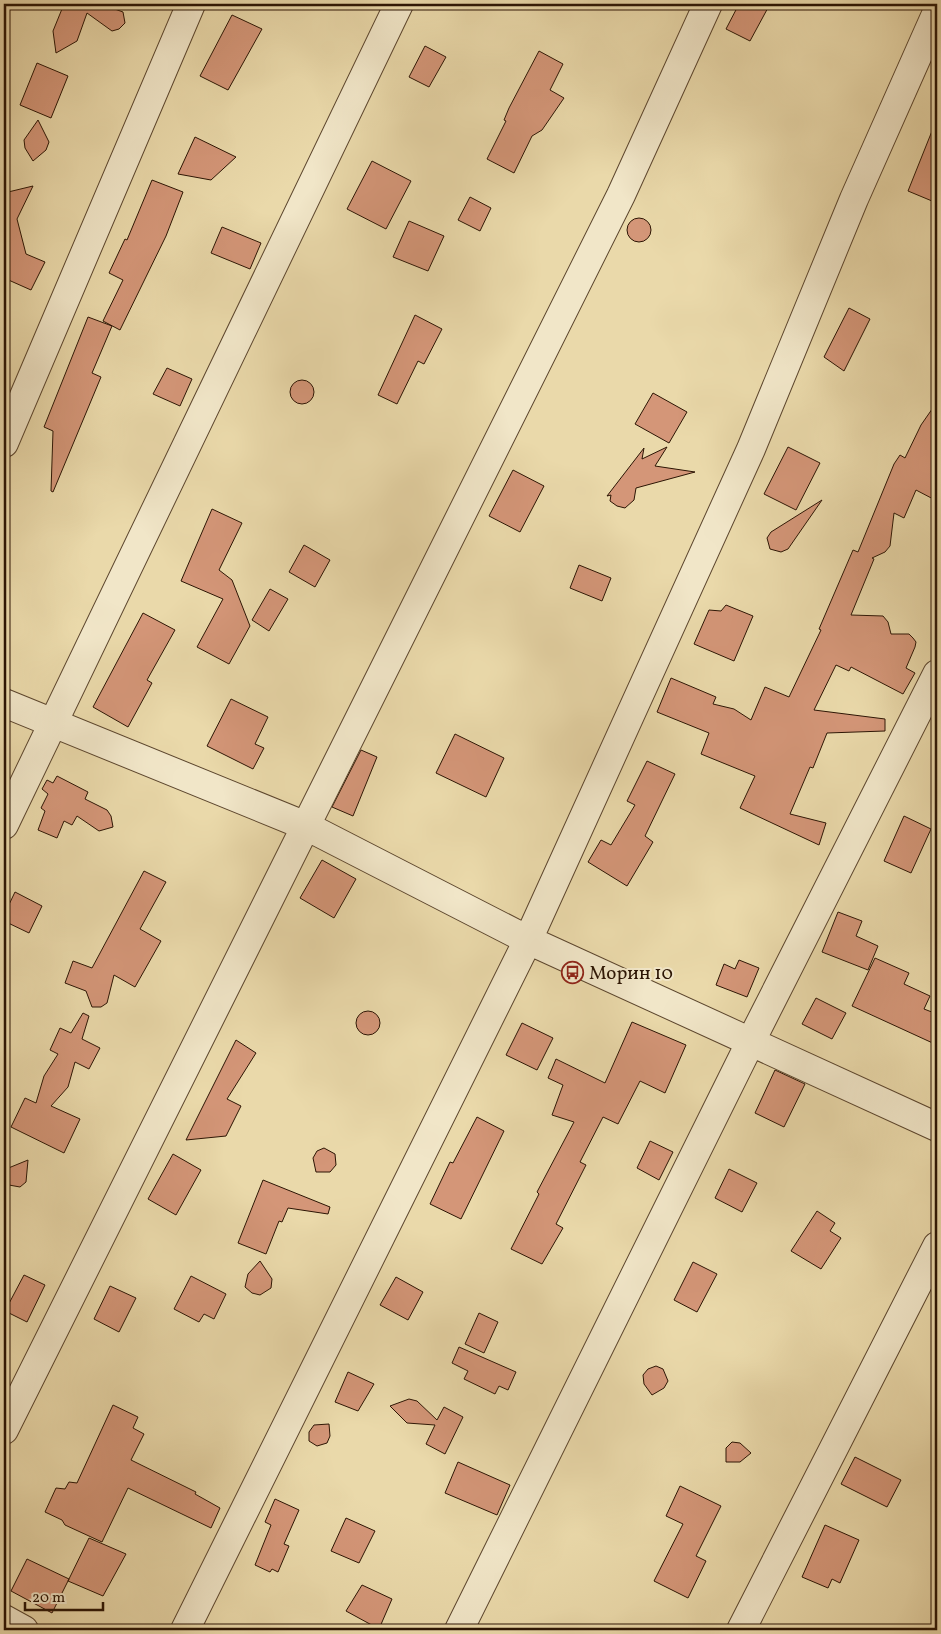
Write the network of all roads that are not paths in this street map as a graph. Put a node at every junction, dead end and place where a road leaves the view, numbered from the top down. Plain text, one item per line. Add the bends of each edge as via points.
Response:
1 (191, 4) edge
2 (399, 4) edge
3 (708, 4) edge
4 (937, 12) edge
5 (4, 443) edge
6 (937, 674) edge
7 (4, 702) edge
8 (54, 723) junction
9 (4, 825) edge
10 (306, 826) junction
11 (528, 940) junction
12 (751, 1042) junction
13 (937, 1128) edge
14 (937, 1246) edge
15 (4, 1430) edge
16 (4, 1619) edge
17 (24, 1630) edge
18 (185, 1630) edge
19 (459, 1630) edge
20 (741, 1630) edge

1 - 5 street
2 - 8 street
3 - 10 street via 621,195
4 - 11 street via 854,199 751,450
6 - 12 street
7 - 8 street
8 - 9 street
8 - 10 street
10 - 11 street
10 - 15 street
11 - 12 street
11 - 18 street
12 - 13 street
12 - 19 street
14 - 20 street
16 - 17 street

